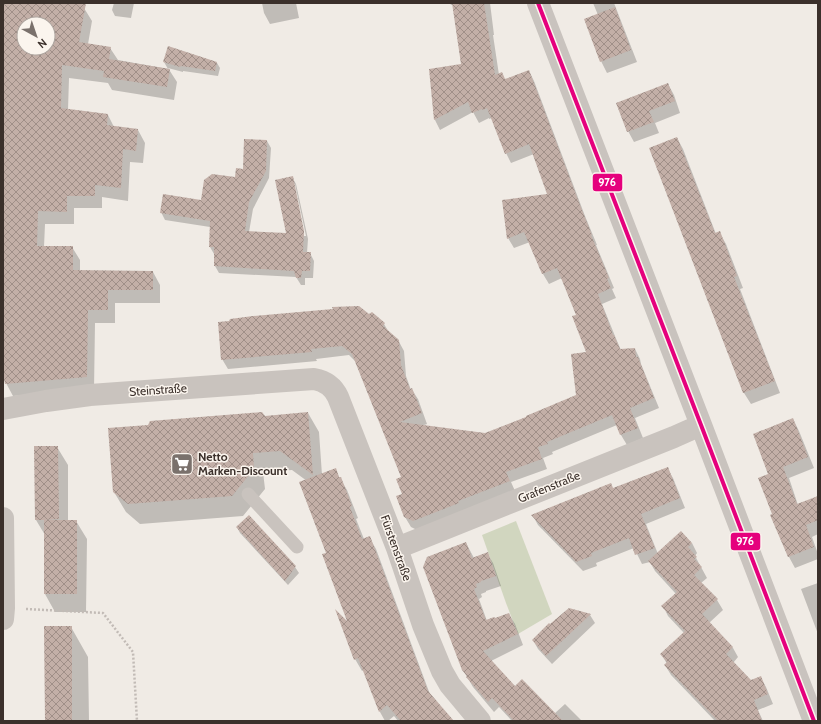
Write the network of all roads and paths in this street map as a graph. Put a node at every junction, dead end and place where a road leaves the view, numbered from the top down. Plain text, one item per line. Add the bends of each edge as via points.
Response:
1 (538, 3) edge
2 (314, 379) joint
3 (3, 409) edge
4 (701, 425) junction
5 (248, 494) dead end
6 (3, 518) edge
7 (297, 547) dead end
8 (397, 548) junction
9 (4, 613) edge
10 (137, 721) edge
11 (480, 721) edge
12 (814, 721) edge

1 - 4 street
2 - 3 street, Steinstraße via 90,395
2 - 8 street, Fürstenstraße via 330,385 335,390
4 - 8 street, Grafenstraße
4 - 12 street
5 - 7 lane
6 - 9 street
8 - 11 street, Fürstenstraße via 423,625 444,675
9 - 10 path via 103,612 133,652

